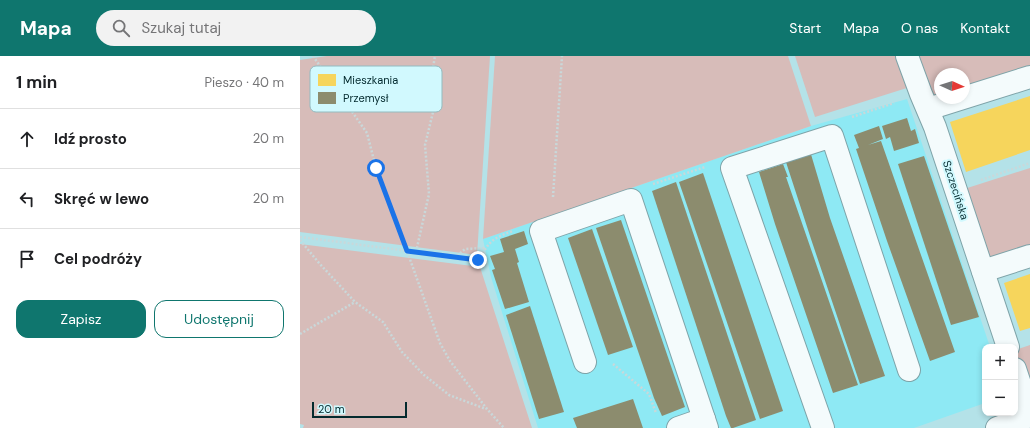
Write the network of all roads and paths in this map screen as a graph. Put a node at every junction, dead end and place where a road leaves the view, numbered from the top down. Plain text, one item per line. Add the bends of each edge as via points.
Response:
1 (313, 56) edge
2 (435, 56) edge
3 (562, 56) edge
4 (907, 56) edge
5 (320, 66) edge
6 (433, 66) edge
7 (1030, 77) edge
8 (924, 102) junction
9 (352, 112) edge
10 (433, 112) edge
11 (847, 119) dead end
12 (1030, 163) edge
13 (711, 165) dead end
14 (650, 185) dead end
15 (956, 188) junction
16 (552, 199) dead end
17 (517, 230) dead end
18 (300, 238) edge
19 (486, 248) junction
20 (407, 251) junction
21 (416, 252) junction
22 (1030, 256) edge
23 (456, 257) junction
24 (983, 271) junction
25 (355, 302) junction
26 (300, 334) edge
27 (1007, 344) edge
28 (585, 362) joint
29 (909, 370) dead end
30 (1018, 378) edge
31 (487, 409) junction
32 (656, 415) dead end
33 (1030, 415) edge
34 (705, 424) edge
35 (504, 428) edge
36 (678, 428) edge
37 (823, 428) edge
38 (997, 428) edge

1 - 5 path
2 - 6 path
3 - 16 path
4 - 8 lane, Szczecińska
7 - 8 lane
8 - 11 path
8 - 15 lane, Szczecińska
9 - 20 path via 367,133 376,168
10 - 21 path via 424,145 429,194
12 - 15 path
13 - 14 path
15 - 24 lane, Szczecińska
17 - 19 path via 496,237
18 - 20 path
18 - 25 path
19 - 23 path via 465,249
19 - 23 path via 478,260
20 - 21 path
20 - 31 path via 440,344
21 - 23 path
22 - 24 lane
24 - 27 lane, Szczecińska
25 - 26 path
25 - 31 path via 383,322 402,352 424,375 449,395
28 - 32 path via 611,363 649,394
28 - 34 lane via 541,231 631,200
29 - 37 lane via 832,136 732,168
30 - 33 lane
31 - 35 path
33 - 38 lane
34 - 36 lane

